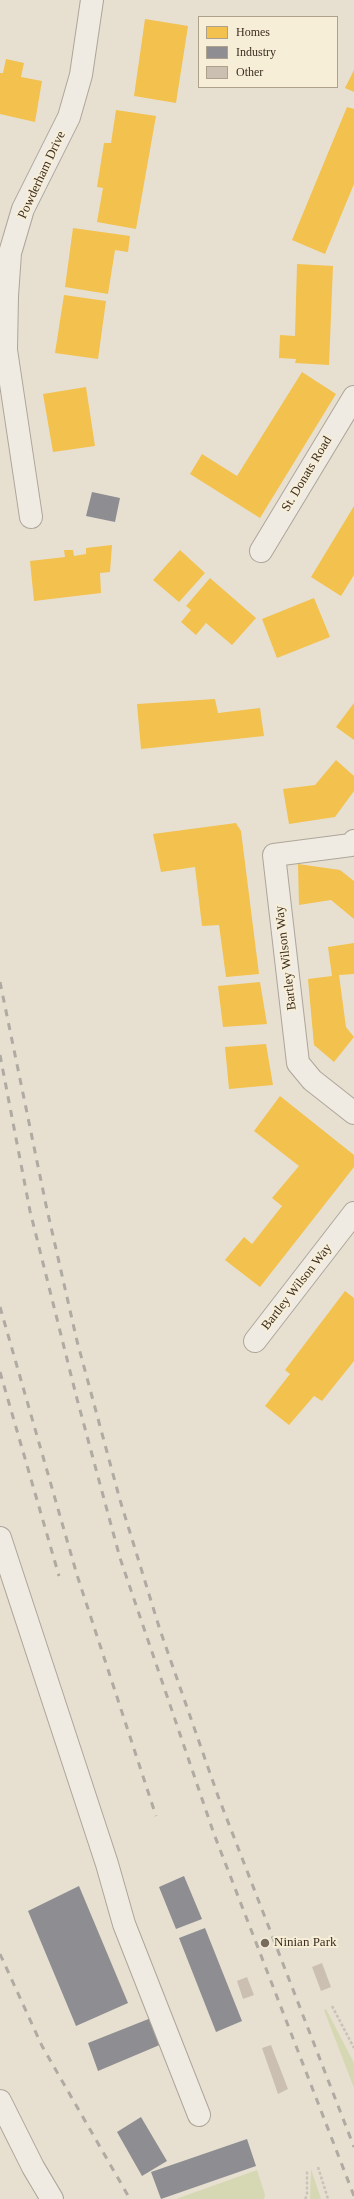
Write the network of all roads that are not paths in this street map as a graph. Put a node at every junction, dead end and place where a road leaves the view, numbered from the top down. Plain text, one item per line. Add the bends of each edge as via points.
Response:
1 (92, 0) edge
2 (354, 397) edge
3 (31, 517) dead end
4 (261, 551) dead end
5 (353, 844) edge
6 (354, 1113) edge
7 (354, 1213) edge
8 (255, 1341) dead end
9 (0, 1538) edge
10 (0, 2101) edge
11 (199, 2115) dead end
12 (52, 2199) edge

1 - 3 street, Powderham Drive via 81,74 70,116 23,209 10,253 6,350
2 - 4 street, St. Donats Road
5 - 6 street, Bartley Wilson Way via 274,855 298,1063 312,1080
7 - 8 street, Bartley Wilson Way
9 - 11 street via 107,1864 124,1924
10 - 12 street

